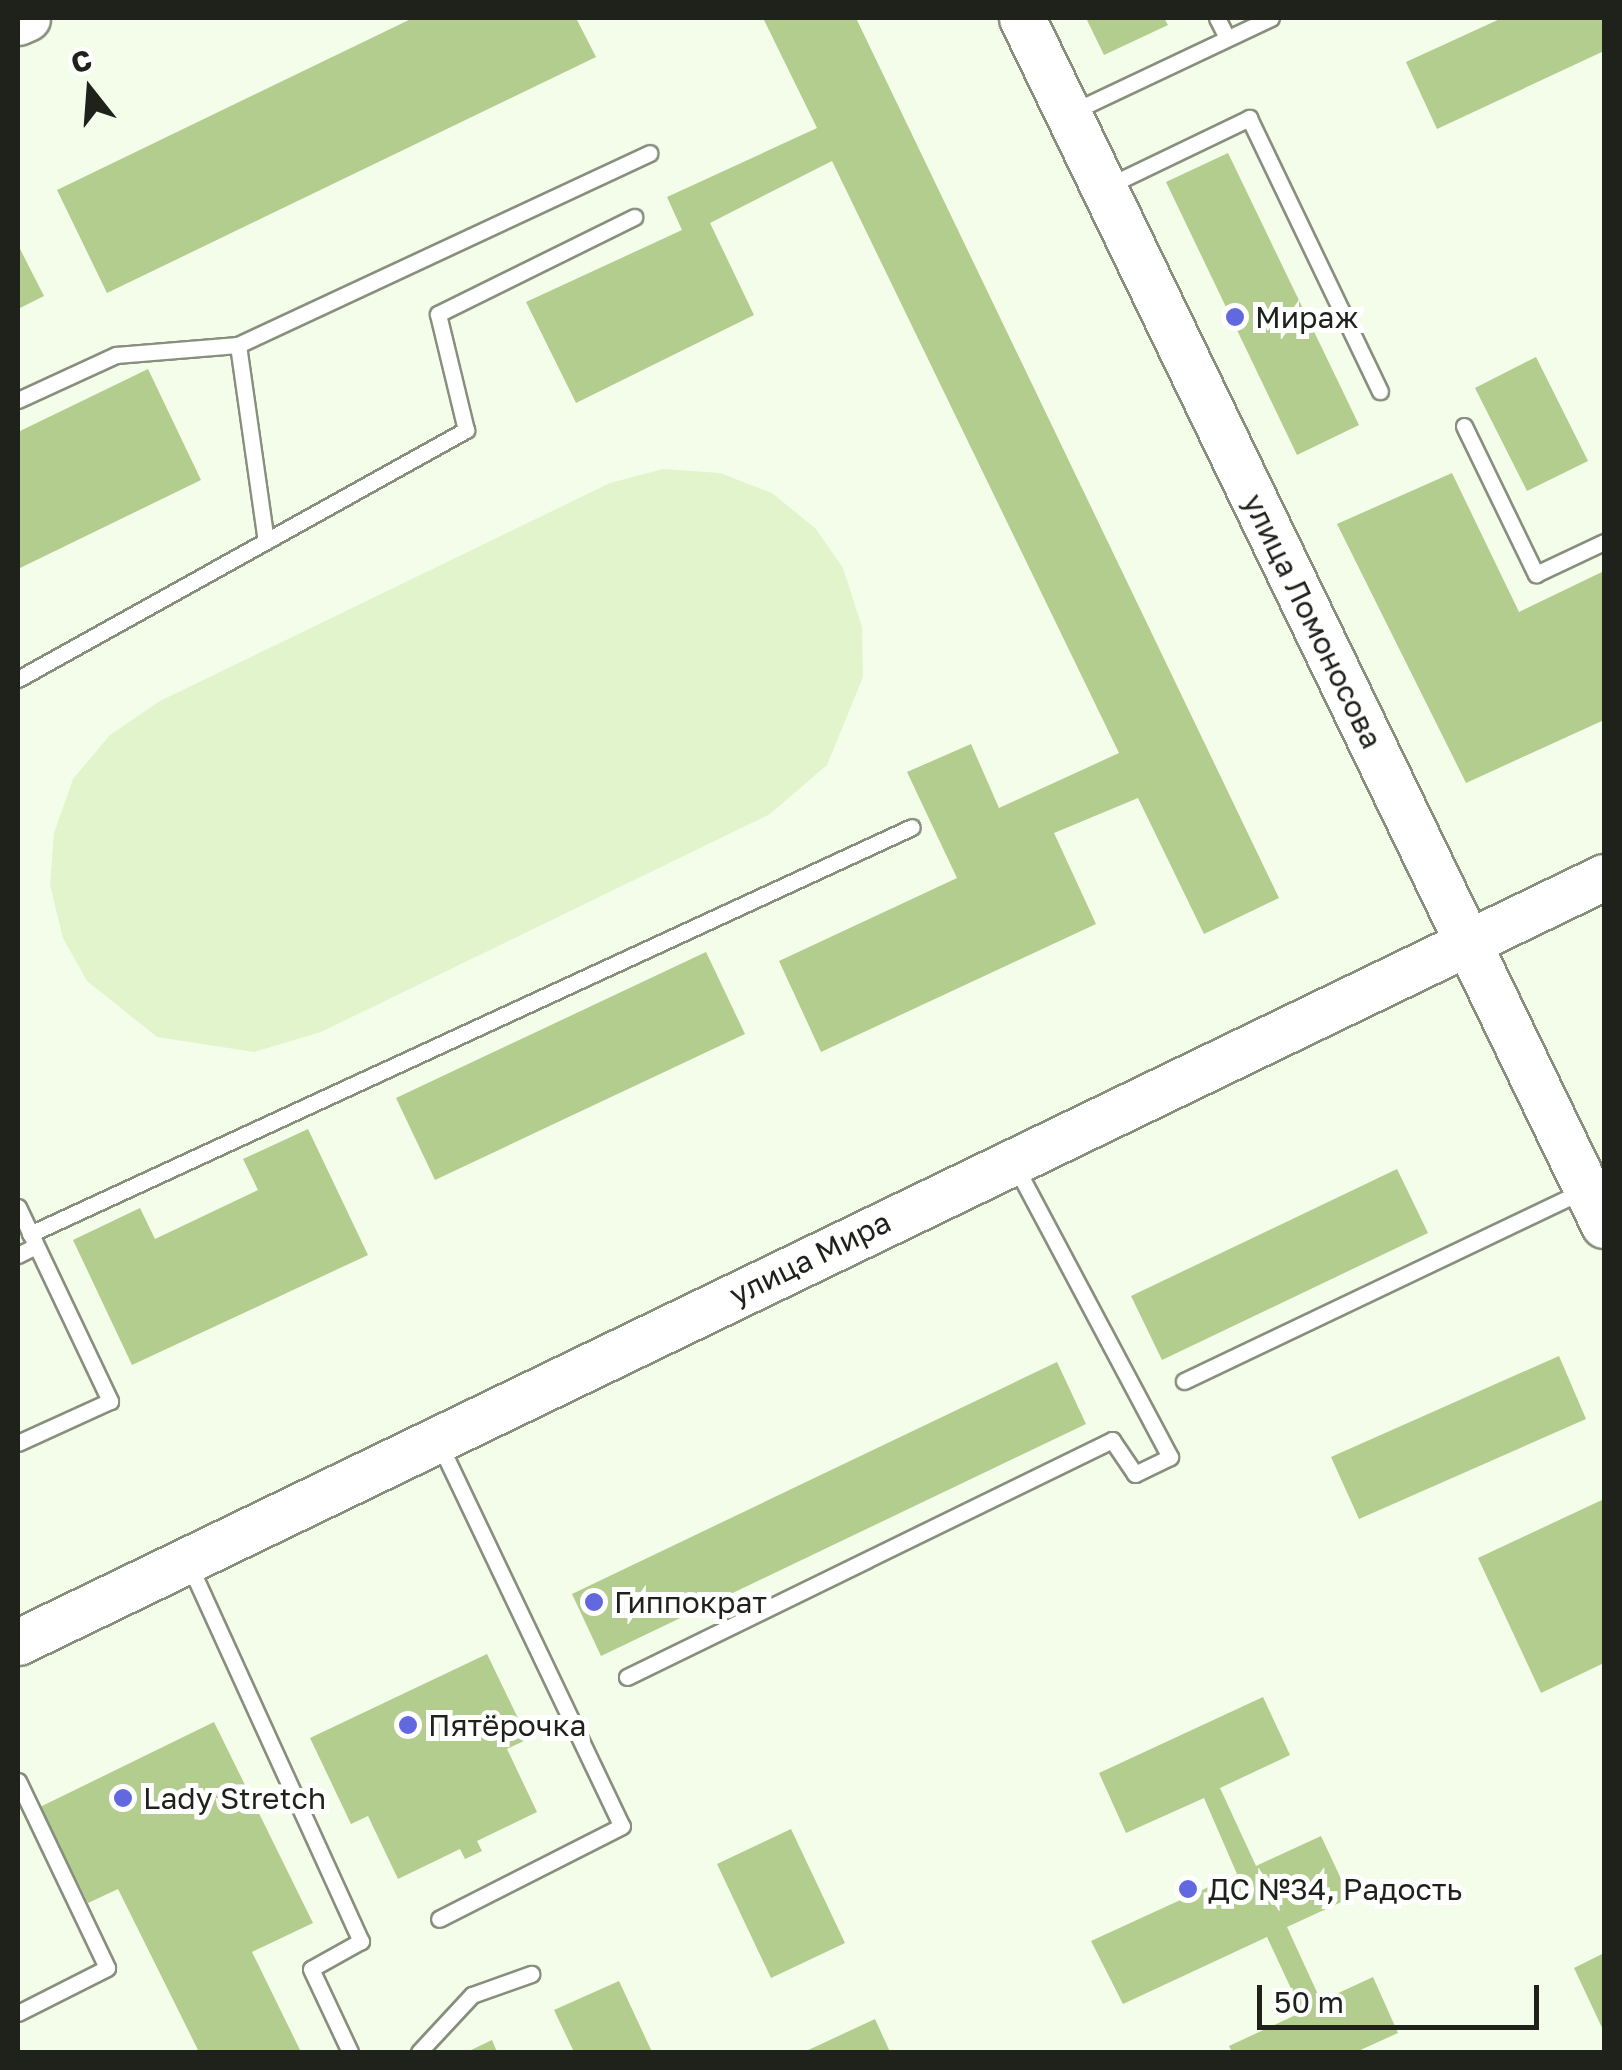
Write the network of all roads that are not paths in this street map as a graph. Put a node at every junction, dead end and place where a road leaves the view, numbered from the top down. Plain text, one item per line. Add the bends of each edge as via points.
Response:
1 (27, 18) edge
2 (1022, 18) edge
3 (1218, 18) edge
4 (1271, 18) edge
5 (18, 22) edge
6 (1227, 38) junction
7 (1068, 113) junction
8 (649, 153) dead end
9 (1104, 188) junction
10 (634, 217) dead end
11 (238, 345) junction
12 (1380, 390) dead end
13 (18, 400) edge
14 (1464, 426) dead end
15 (266, 542) junction
16 (1604, 542) edge
17 (18, 679) edge
18 (912, 827) dead end
19 (1604, 877) edge
20 (1467, 943) junction
21 (1012, 1160) junction
22 (18, 1207) edge
23 (1596, 1207) edge
24 (33, 1240) junction
25 (18, 1255) edge
26 (1184, 1381) dead end
27 (437, 1440) junction
28 (18, 1443) edge
29 (187, 1560) junction
30 (18, 1642) edge
31 (627, 1678) dead end
32 (18, 1782) edge
33 (439, 1919) dead end
34 (532, 1974) dead end
35 (18, 2013) edge
36 (350, 2052) edge
37 (420, 2052) edge

1 - 5 main road
2 - 7 main road, улица Ломоносова
3 - 6 lane
4 - 6 lane
6 - 7 lane
7 - 9 main road, улица Ломоносова
8 - 11 lane
9 - 12 lane via 1249,118
9 - 20 main road, улица Ломоносова
10 - 15 lane via 438,314 466,430
11 - 13 lane via 116,356
11 - 15 lane
14 - 16 lane via 1536,574
15 - 17 lane
18 - 24 lane
19 - 20 main road, улица Мира
20 - 21 main road, улица Мира
20 - 23 main road, улица Ломоносова
21 - 27 main road, улица Мира
21 - 31 lane via 1170,1457 1135,1474 1112,1440
22 - 24 lane
23 - 26 lane
24 - 25 lane
24 - 28 lane via 110,1401
27 - 29 main road, улица Мира
27 - 33 lane via 622,1826
29 - 30 main road, улица Мира
29 - 36 lane via 361,1940 310,1969
32 - 35 lane via 107,1968
34 - 37 lane via 472,1995

